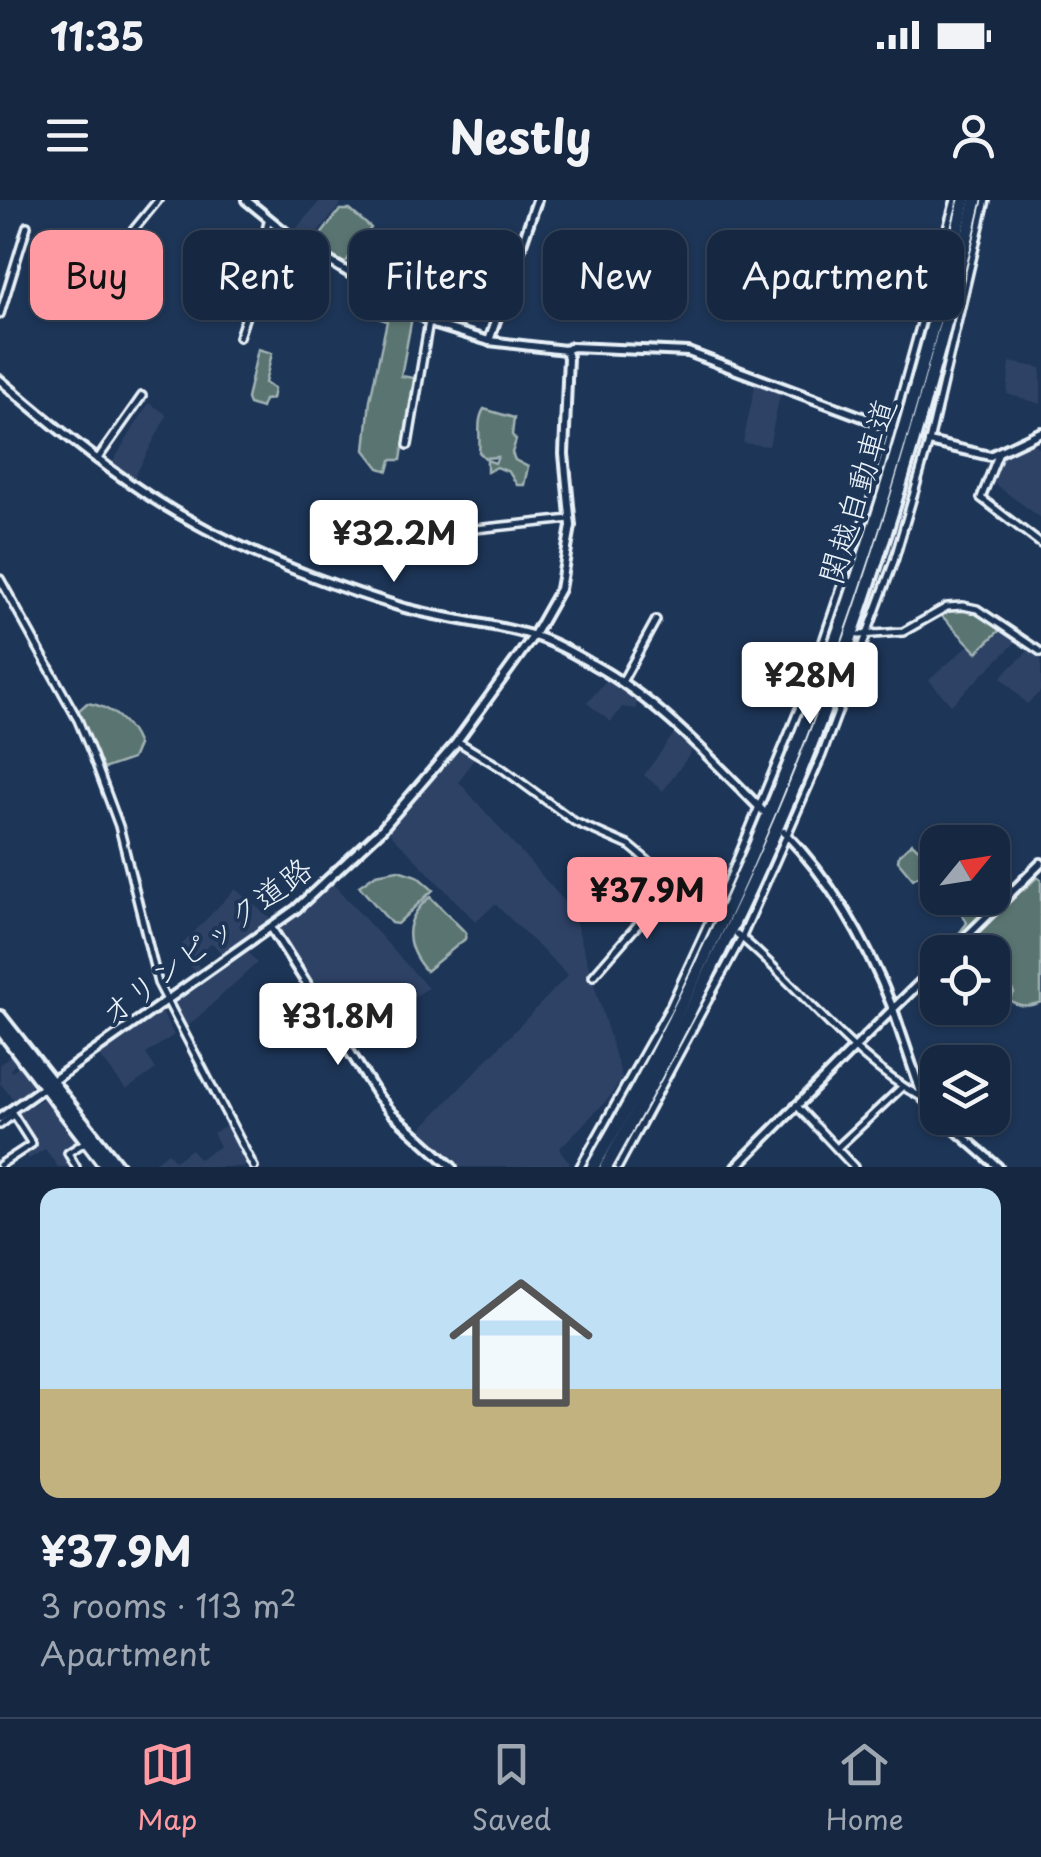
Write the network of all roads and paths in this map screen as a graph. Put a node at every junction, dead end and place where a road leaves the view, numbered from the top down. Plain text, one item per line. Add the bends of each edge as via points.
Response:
1 (158, 200) edge
2 (246, 200) edge
3 (537, 200) edge
4 (954, 200) edge
5 (965, 200) edge
6 (976, 200) edge
7 (986, 200) edge
8 (268, 222) junction
9 (26, 226) dead end
10 (134, 230) edge
11 (5, 280) edge
12 (0, 314) edge
13 (429, 321) junction
14 (239, 338) dead end
15 (489, 341) junction
16 (565, 350) junction
17 (0, 380) edge
18 (142, 396) dead end
19 (895, 429) junction
20 (1041, 432) edge
21 (1032, 437) junction
22 (926, 440) junction
23 (408, 444) dead end
24 (1041, 445) edge
25 (998, 454) junction
26 (97, 460) junction
27 (570, 519) junction
28 (438, 524) dead end
29 (1041, 544) edge
30 (0, 579) edge
31 (656, 620) dead end
32 (534, 635) junction
33 (863, 636) junction
34 (1041, 652) edge
35 (622, 682) junction
36 (456, 741) junction
37 (761, 809) junction
38 (786, 834) junction
39 (1041, 863) edge
40 (674, 884) junction
41 (714, 916) junction
42 (272, 928) junction
43 (967, 935) edge
44 (739, 936) junction
45 (594, 976) dead end
46 (920, 983) edge
47 (168, 1001) junction
48 (893, 1009) junction
49 (0, 1017) edge
50 (0, 1028) edge
51 (856, 1047) junction
52 (49, 1084) junction
53 (902, 1087) junction
54 (920, 1089) edge
55 (920, 1096) edge
56 (796, 1105) junction
57 (12, 1113) junction
58 (0, 1122) edge
59 (962, 1135) edge
60 (87, 1141) junction
61 (837, 1148) junction
62 (0, 1165) edge
63 (76, 1167) edge
64 (107, 1167) edge
65 (118, 1167) edge
66 (254, 1167) edge
67 (452, 1167) edge
68 (580, 1167) edge
69 (592, 1167) edge
70 (606, 1167) edge
71 (618, 1167) edge
72 (736, 1167) edge
73 (854, 1167) edge
74 (998, 1167) edge

1 - 10 street
2 - 8 street
3 - 15 street
4 - 19 street
5 - 69 highway, 関越自動車道 via 894,471 813,707 712,942
6 - 70 highway, 関越自動車道 via 901,486 824,712 722,947
7 - 22 street
8 - 13 street
8 - 14 street
9 - 11 street
11 - 12 street
13 - 15 street
13 - 23 street
15 - 16 street
16 - 19 street via 688,352
16 - 27 street, オリンピック道路
17 - 26 street
18 - 26 street
19 - 37 street via 828,637
20 - 21 street
21 - 24 street
21 - 25 street
22 - 25 street
22 - 33 street via 894,561
25 - 29 street via 982,498
26 - 32 street via 182,514 320,580 416,611
27 - 28 street via 476,529
27 - 32 street, オリンピック道路 via 560,589
30 - 47 street via 93,756
31 - 35 street
32 - 35 street
32 - 36 street, オリンピック道路
33 - 34 street via 903,632 947,607 962,606
33 - 38 street
35 - 37 street
36 - 40 street via 574,822 630,846
36 - 42 street, オリンピック道路 via 382,830
37 - 41 street
38 - 44 street
38 - 48 street via 860,936
39 - 43 street
40 - 41 street
40 - 45 street
41 - 68 street
42 - 47 street, オリンピック道路
42 - 67 street via 378,1096
44 - 51 street
44 - 71 street
46 - 48 street
47 - 52 street, オリンピック道路
47 - 66 street
48 - 51 street
48 - 54 street
49 - 52 highway
50 - 52 highway
51 - 53 street
51 - 56 street
52 - 57 street, オリンピック道路
52 - 60 highway
52 - 65 highway
53 - 55 street
53 - 61 street
56 - 61 street
56 - 72 street
57 - 58 street, オリンピック道路
57 - 62 street via 32,1144
59 - 74 street
60 - 63 street via 68,1154
60 - 64 highway
61 - 73 street

